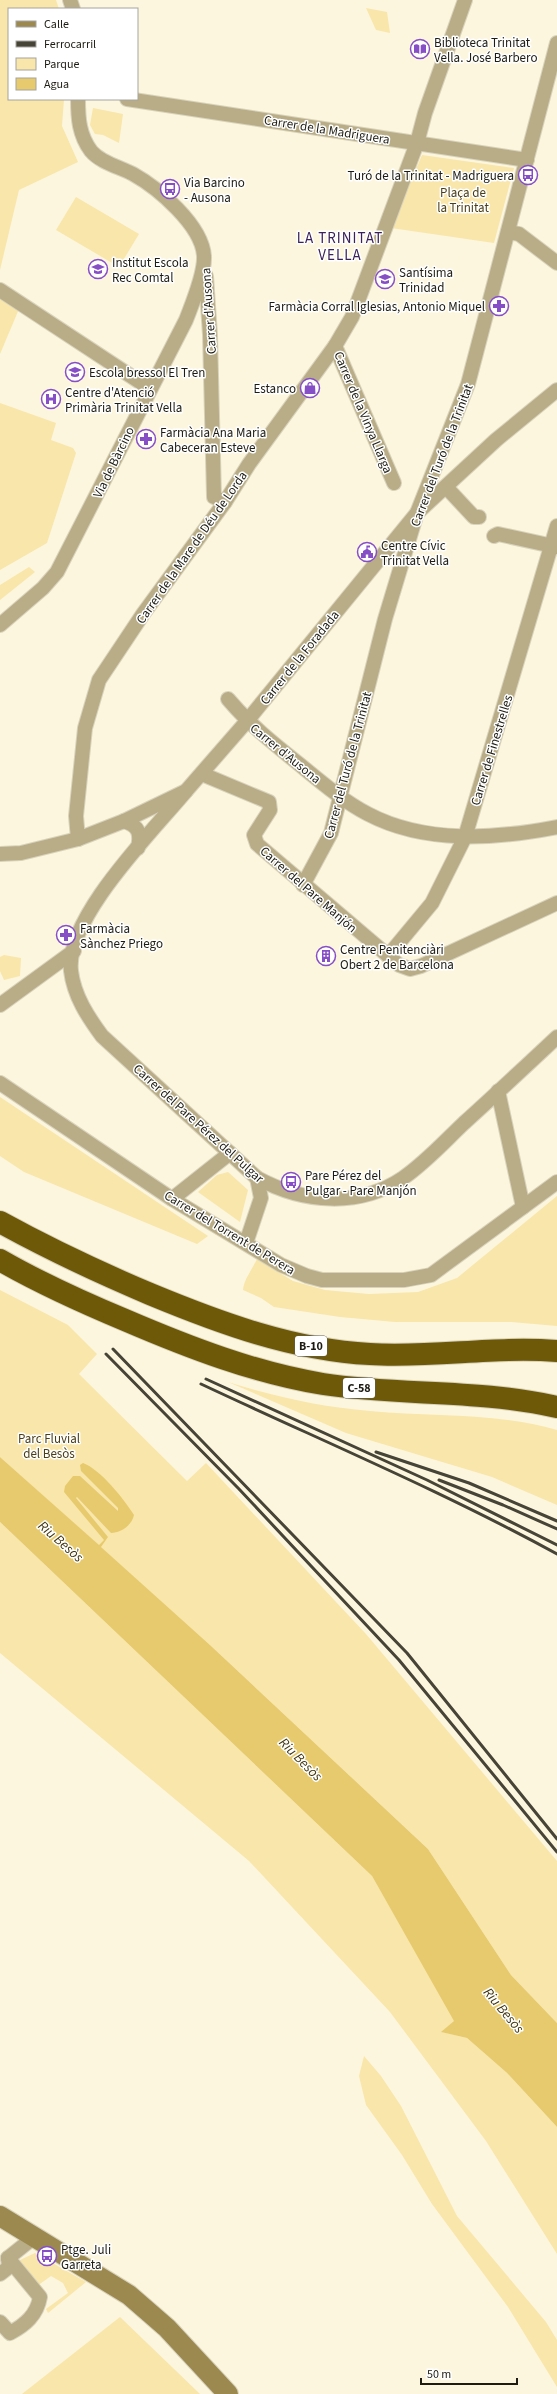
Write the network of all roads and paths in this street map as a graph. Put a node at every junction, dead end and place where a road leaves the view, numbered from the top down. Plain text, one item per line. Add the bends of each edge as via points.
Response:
1 (465, 0) edge
2 (557, 43) edge
3 (78, 100) edge
4 (134, 100) edge
5 (417, 143) junction
6 (527, 160) junction
7 (508, 232) junction
8 (204, 256) junction
9 (557, 263) edge
10 (0, 290) edge
11 (335, 346) junction
12 (149, 388) junction
13 (557, 390) edge
14 (393, 483) dead end
15 (446, 487) junction
16 (225, 502) junction
17 (417, 513) junction
18 (476, 518) dead end
19 (557, 526) edge
20 (496, 535) dead end
21 (554, 547) edge
22 (0, 625) edge
23 (228, 699) dead end
24 (247, 721) junction
25 (202, 774) junction
26 (186, 791) junction
27 (340, 798) junction
28 (124, 821) junction
29 (557, 827) edge
30 (465, 837) junction
31 (78, 839) junction
32 (138, 848) junction
33 (0, 854) edge
34 (303, 885) junction
35 (557, 903) edge
36 (74, 951) junction
37 (394, 961) junction
38 (0, 1005) edge
39 (557, 1037) edge
40 (0, 1083) edge
41 (498, 1091) junction
42 (230, 1153) junction
43 (257, 1178) junction
44 (557, 1182) edge
45 (172, 1199) junction
46 (523, 1207) junction
47 (3, 1222) edge
48 (246, 1243) junction
49 (0, 1260) edge
50 (557, 1351) edge
51 (557, 1407) edge
52 (0, 2216) edge
53 (33, 2238) junction
54 (8, 2258) junction
55 (0, 2274) edge
56 (0, 2322) edge
57 (228, 2394) edge

1 - 5 street, Carrer de la Mare de Déu de Lorda
2 - 6 street, Carrer del Turó de la Trinitat
3 - 8 street, Via de Bàrcino via 78,124 91,151 99,159 153,185 178,209 195,231
4 - 5 street, Carrer de la Madriguera
5 - 6 street, Carrer de la Madriguera
5 - 11 street, Carrer de la Mare de Déu de Lorda via 352,317
6 - 7 street, Carrer del Turó de la Trinitat
7 - 9 street via 519,234
7 - 17 street, Carrer del Turó de la Trinitat via 468,384
8 - 12 street, Via de Bàrcino via 198,290 186,320
8 - 16 street, Carrer d'Ausona via 210,335 214,497
10 - 12 street
11 - 14 street, Carrer de la Vinya Llarga
11 - 16 street, Carrer de la Mare de Déu de Lorda via 249,464
12 - 22 street, Via de Bàrcino via 57,572 44,588
13 - 15 street, Carrer de la Foradada via 496,440
15 - 17 street, Carrer de la Foradada
15 - 18 street
16 - 31 street, Carrer de la Mare de Déu de Lorda via 142,614 99,680 85,728 76,816
17 - 24 street, Carrer de la Foradada
17 - 27 street, Carrer del Turó de la Trinitat via 385,619
19 - 21 street, Carrer de Finestrelles
20 - 21 street
21 - 30 street, Carrer de Finestrelles
23 - 24 street, Carrer d'Ausona
24 - 25 street, Carrer de la Foradada
24 - 27 street, Carrer d'Ausona
25 - 26 street, Carrer de la Foradada
25 - 34 street, Carrer del Pare Manjón via 270,802 270,810 256,831 254,839 256,844
26 - 28 street, Carrer de la Foradada
26 - 32 street, Carrer del Pare Pérez del Pulgar
27 - 30 street, Carrer d'Ausona via 395,826
27 - 34 street, Carrer del Turó de la Trinitat via 330,837
28 - 31 street, Carrer de la Foradada
28 - 32 street via 134,824 140,832
29 - 30 street, Carrer d'Ausona
30 - 37 street, Carrer de Finestrelles via 432,903
31 - 33 street, Carrer de la Foradada via 21,853
32 - 36 street, Carrer del Pare Pérez del Pulgar via 97,897 84,920
34 - 37 street, Carrer del Pare Manjón
35 - 37 street via 421,966 410,969
36 - 38 street
36 - 42 street, Carrer del Pare Pérez del Pulgar via 71,970 76,988 86,1014 102,1036
39 - 41 street, Carrer del Pare Pérez del Pulgar
40 - 45 street, Carrer del Torrent de Perera
41 - 43 street, Carrer del Pare Pérez del Pulgar via 418,1167 389,1187 370,1194 337,1199 306,1197 272,1186
41 - 46 street
42 - 43 street, Carrer del Pare Pérez del Pulgar
42 - 45 street
43 - 48 street via 261,1198
44 - 46 street, Carrer del Torrent de Perera
45 - 48 street, Carrer del Torrent de Perera
46 - 48 street, Carrer del Torrent de Perera via 443,1269 419,1279 322,1280 295,1272
47 - 50 highway, B-10 via 80,1264 194,1313 255,1333 320,1348 395,1355
49 - 51 highway, C-58 via 55,1289 144,1328 205,1352 276,1374 347,1387 486,1395
52 - 53 street
53 - 54 street
53 - 57 street via 129,2295 166,2328
54 - 55 street via 9,2267
54 - 56 street via 40,2297 39,2306 26,2324 10,2333

